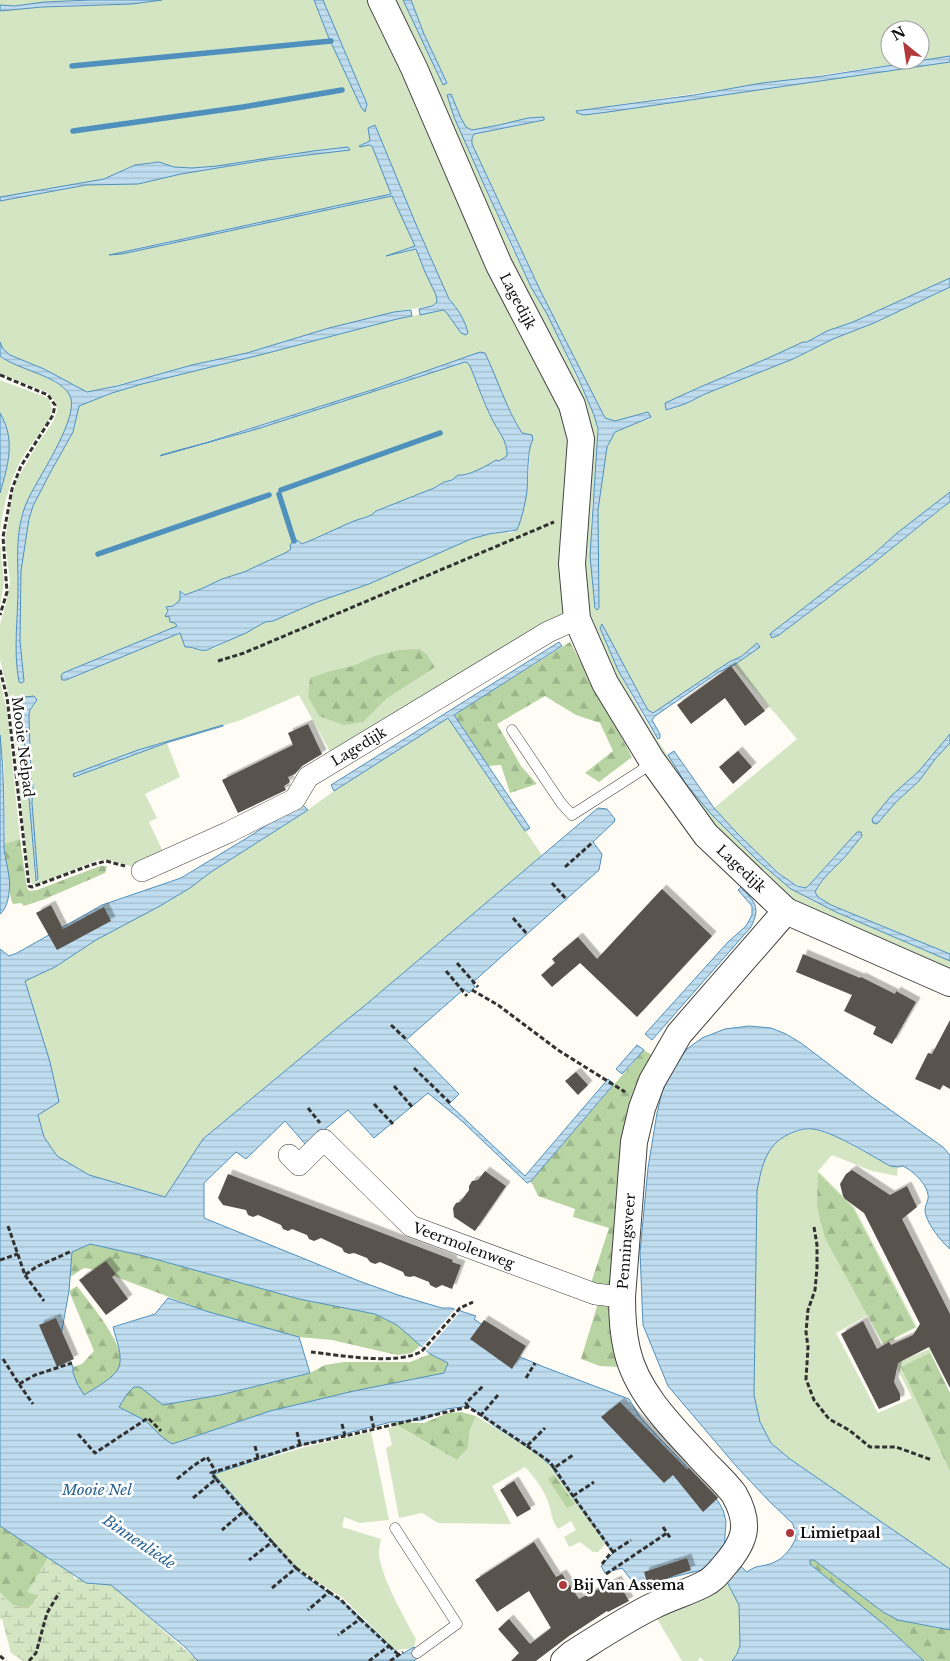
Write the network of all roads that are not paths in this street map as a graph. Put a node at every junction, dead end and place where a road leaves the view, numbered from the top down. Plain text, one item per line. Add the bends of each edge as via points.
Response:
1 (381, 0) edge
2 (577, 619) junction
3 (512, 730) dead end
4 (651, 759) junction
5 (142, 872) road end
6 (786, 911) junction
7 (950, 983) edge
8 (288, 1155) dead end
9 (622, 1297) junction
10 (394, 1528) dead end
11 (417, 1653) dead end
12 (564, 1661) edge

1 - 2 street, Lagedijk via 499,265 572,405 581,438 572,564
2 - 4 street, Lagedijk via 604,683
2 - 5 street, Lagedijk via 548,632 308,777 295,799
3 - 4 lane via 572,815 642,770
4 - 6 street, Lagedijk via 706,835
6 - 7 street
6 - 9 street, Penningsveer via 679,1034 652,1081 634,1142
8 - 9 street, Veermolenweg via 298,1165 324,1140 411,1226 595,1294
9 - 12 street, Penningsveer via 627,1351 634,1372 665,1418 728,1486 739,1502 744,1531 733,1556 714,1578 655,1605
10 - 11 lane via 457,1624

